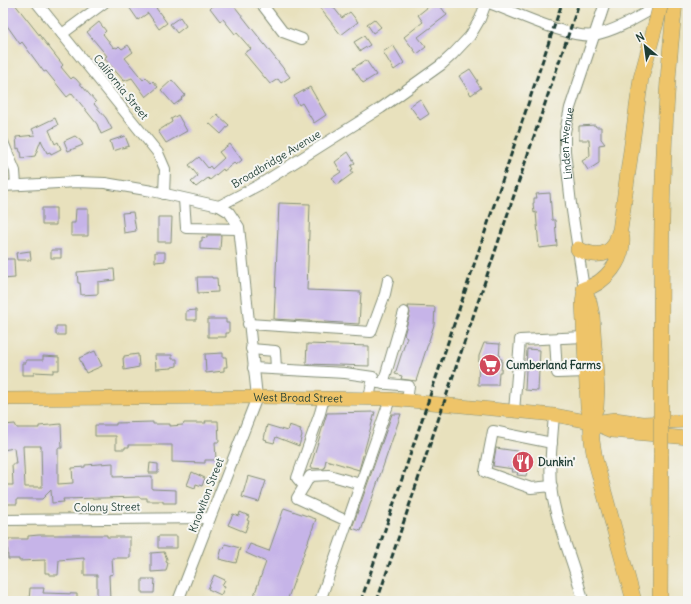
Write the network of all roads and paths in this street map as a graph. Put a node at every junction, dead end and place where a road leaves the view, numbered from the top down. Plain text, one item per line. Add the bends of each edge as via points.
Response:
1 (37, 3) edge
2 (104, 3) edge
3 (261, 3) edge
4 (486, 3) edge
5 (489, 3) edge
6 (605, 3) edge
7 (662, 3) edge
8 (674, 9) edge
9 (62, 34) junction
10 (594, 35) junction
11 (302, 39) dead end
12 (3, 142) edge
13 (16, 185) junction
14 (3, 186) edge
15 (164, 194) junction
16 (184, 199) junction
17 (219, 206) junction
18 (239, 229) junction
19 (620, 230) junction
20 (578, 249) junction
21 (388, 280) dead end
22 (584, 289) junction
23 (404, 312) dead end
24 (248, 324) junction
25 (584, 337) junction
26 (555, 339) junction
27 (251, 349) junction
28 (253, 368) junction
29 (276, 369) junction
30 (586, 372) junction
31 (372, 383) junction
32 (383, 384) junction
33 (257, 397) junction
34 (324, 398) junction
35 (3, 399) edge
36 (370, 399) junction
37 (390, 399) junction
38 (407, 401) junction
39 (514, 411) junction
40 (554, 415) junction
41 (688, 420) edge
42 (591, 422) junction
43 (688, 438) edge
44 (552, 442) junction
45 (360, 484) junction
46 (304, 486) junction
47 (552, 486) junction
48 (210, 518) junction
49 (3, 520) edge
50 (347, 521) junction
51 (178, 601) edge
52 (320, 601) edge
53 (583, 601) edge
54 (634, 601) edge
55 (660, 601) edge

1 - 9 street, California Street
2 - 9 street
3 - 11 street via 283,32
4 - 17 street, Broadbridge Avenue via 470,36 441,65 382,108 259,185
5 - 10 street via 539,23 577,34
6 - 10 street, Linden Avenue
7 - 10 street via 620,27
7 - 19 highway, bridge via 641,78
8 - 55 highway, bridge via 663,192
9 - 15 street, California Street via 158,153 165,169
10 - 20 street, Linden Avenue via 570,108 565,132 565,151
12 - 13 street via 14,171
13 - 14 street
13 - 15 street via 93,183
15 - 16 street
16 - 17 street
16 - 18 street via 186,228
17 - 18 street via 232,216
18 - 24 street
19 - 20 highway via 614,246 606,252 593,255
19 - 22 highway via 622,248 618,260 598,284
20 - 22 street, Linden Avenue
21 - 24 street via 371,332
22 - 25 main road, Linden Avenue
22 - 42 main road, Linden Avenue via 593,315 598,390 597,408
23 - 32 street
24 - 27 street
25 - 26 street
25 - 30 main road, Linden Avenue
26 - 30 street via 557,373
26 - 39 street via 520,340
27 - 28 street
27 - 29 street via 275,351
28 - 29 street
28 - 33 street
29 - 31 street via 373,377
30 - 42 main road, Linden Avenue via 587,407
31 - 32 street
31 - 36 street
32 - 38 street via 409,386
33 - 34 main road, West Broad Street
33 - 35 main road, West Broad Street
33 - 48 street, Knowlton Street
34 - 36 main road, West Broad Street
34 - 46 street via 297,478
36 - 37 main road, West Broad Street
37 - 38 main road, West Broad Street
37 - 45 street
38 - 39 main road, West Broad Street
39 - 40 main road, West Broad Street
40 - 42 main road, West Broad Street
40 - 44 street
41 - 42 main road, West Broad Street via 643,423 615,419
42 - 43 main road, West Broad Street via 612,431
42 - 54 highway via 595,459
44 - 47 street
44 - 47 street via 493,431 485,472 531,488
45 - 46 street via 329,475 310,476
45 - 50 street
46 - 50 street via 297,498
47 - 53 street via 553,503 580,584
48 - 49 street, Colony Street
48 - 51 street, Knowlton Street
50 - 52 street

